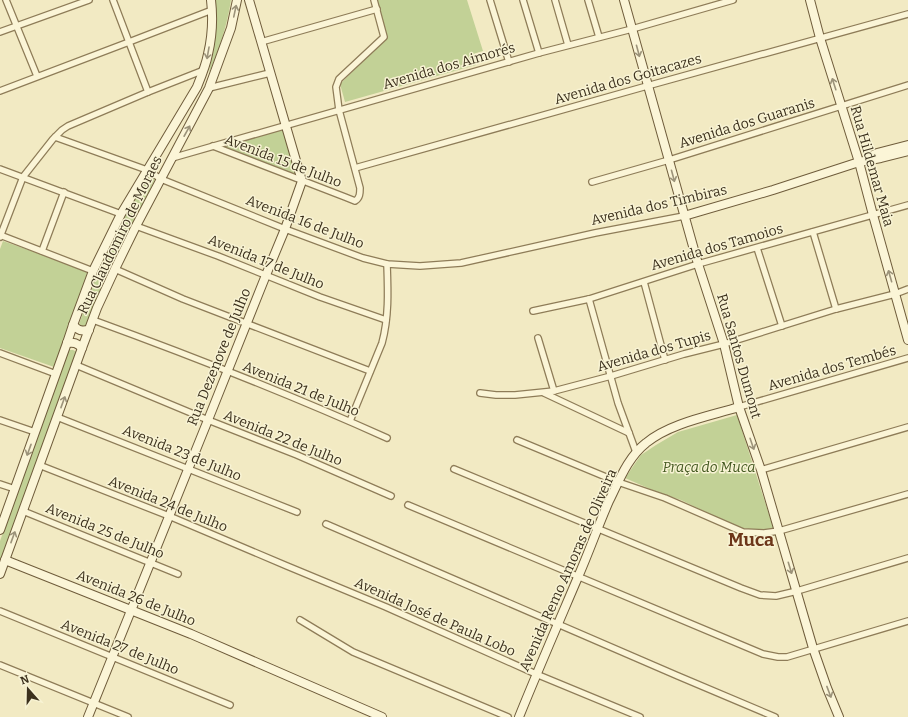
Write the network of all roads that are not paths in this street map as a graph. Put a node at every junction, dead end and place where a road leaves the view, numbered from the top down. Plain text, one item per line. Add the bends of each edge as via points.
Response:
1 (6, 0) edge
2 (89, 0) edge
3 (113, 0) edge
4 (211, 0) edge
5 (237, 0) edge
6 (249, 0) edge
7 (374, 0) edge
8 (490, 0) edge
9 (523, 0) edge
10 (555, 0) edge
11 (588, 0) edge
12 (624, 0) edge
13 (733, 0) edge
14 (810, 0) edge
15 (377, 9) junction
16 (212, 10) junction
17 (908, 14) edge
18 (17, 26) junction
19 (632, 29) junction
20 (0, 32) edge
21 (599, 37) junction
22 (820, 38) junction
23 (129, 42) junction
24 (261, 42) junction
25 (568, 45) junction
26 (539, 53) junction
27 (509, 62) junction
28 (204, 70) junction
29 (270, 73) junction
30 (37, 76) junction
31 (908, 85) edge
32 (647, 86) junction
33 (209, 88) junction
34 (0, 90) edge
35 (148, 92) junction
36 (841, 106) junction
37 (339, 110) junction
38 (286, 126) junction
39 (55, 137) junction
40 (908, 145) edge
41 (213, 146) junction
42 (908, 151) edge
43 (172, 158) junction
44 (669, 160) junction
45 (859, 162) junction
46 (355, 168) junction
47 (0, 169) edge
48 (147, 170) junction
49 (23, 177) junction
50 (161, 178) junction
51 (302, 181) junction
52 (592, 182) dead end
53 (64, 192) junction
54 (908, 206) edge
55 (120, 214) junction
56 (873, 215) junction
57 (684, 216) junction
58 (136, 226) junction
59 (285, 229) junction
60 (814, 232) junction
61 (0, 236) edge
62 (757, 248) junction
63 (42, 251) junction
64 (461, 263) joint
65 (387, 264) junction
66 (698, 264) junction
67 (115, 269) junction
68 (93, 271) junction
69 (266, 274) junction
70 (644, 282) junction
71 (908, 289) edge
72 (895, 294) junction
73 (589, 300) junction
74 (836, 309) junction
75 (533, 311) dead end
76 (93, 320) junction
77 (386, 320) junction
78 (73, 324) junction
79 (246, 324) junction
80 (782, 326) junction
81 (89, 330) junction
82 (538, 338) dead end
83 (908, 340) edge
84 (67, 343) junction
85 (724, 344) junction
86 (82, 348) junction
87 (0, 353) edge
88 (908, 358) edge
89 (665, 360) junction
90 (76, 365) junction
91 (227, 371) junction
92 (370, 371) junction
93 (56, 374) junction
94 (611, 376) junction
95 (554, 391) junction
96 (480, 393) dead end
97 (544, 393) junction
98 (739, 407) junction
99 (57, 417) junction
100 (0, 420) edge
101 (208, 420) junction
102 (350, 421) junction
103 (908, 428) edge
104 (35, 432) junction
105 (629, 433) junction
106 (387, 438) dead end
107 (517, 440) dead end
108 (636, 452) junction
109 (39, 465) junction
110 (189, 468) junction
111 (454, 468) dead end
112 (761, 470) junction
113 (618, 482) junction
114 (0, 484) edge
115 (15, 490) junction
116 (908, 494) edge
117 (391, 496) dead end
118 (408, 505) dead end
119 (23, 511) junction
120 (297, 512) dead end
121 (169, 516) junction
122 (326, 524) dead end
123 (597, 529) junction
124 (0, 530) edge
125 (779, 531) junction
126 (908, 558) edge
127 (5, 560) junction
128 (150, 563) junction
129 (286, 566) joint
130 (0, 574) edge
131 (178, 574) dead end
132 (578, 576) junction
133 (797, 591) junction
134 (131, 610) junction
135 (0, 611) edge
136 (300, 620) dead end
137 (908, 620) edge
138 (557, 624) junction
139 (814, 648) junction
140 (112, 656) junction
141 (0, 664) edge
142 (536, 674) junction
143 (94, 703) junction
144 (230, 705) dead end
145 (88, 717) edge
146 (128, 717) edge
147 (382, 717) edge
148 (508, 717) edge
149 (519, 717) edge
150 (640, 717) edge
151 (775, 717) edge
152 (839, 717) edge

1 - 18 street
2 - 18 street
3 - 23 street
4 - 16 main road, Rua Claudomiro de Moraes
33 -> 5 main road, Rua Claudomiro de Moraes via 231,28
6 - 24 main road
7 - 15 street
8 - 27 street
9 - 26 street
10 - 25 street
11 - 21 street
12 - 19 main road, Rua Santos Dumont
13 - 19 street, Avenida dos Aimorés
14 - 22 main road, Rua Hildemar Maia
15 - 24 street
15 - 37 street via 384,37 339,79 336,87
16 - 23 street
16 -> 28 main road, Rua Claudomiro de Moraes
17 - 22 street, Avenida dos Goitacazes
18 - 20 street
18 - 30 street
19 - 21 street, Avenida dos Aimorés
19 -> 32 main road, Rua Santos Dumont
21 - 25 street, Avenida dos Aimorés
22 - 32 street, Avenida dos Goitacazes
36 -> 22 main road, Rua Hildemar Maia
23 - 30 street
23 - 35 street
24 - 29 main road
25 - 26 street, Avenida dos Aimorés
26 - 27 street, Avenida dos Aimorés
27 - 37 street, Avenida dos Aimorés
28 - 35 street
28 - 48 main road, Rua Claudomiro de Moraes via 189,103
29 - 33 street
29 - 38 main road
30 - 34 street
31 - 36 street, Avenida dos Guaranis
32 - 44 main road, Rua Santos Dumont
32 - 46 street, Avenida dos Goitacazes
43 -> 33 main road, Rua Claudomiro de Moraes
35 - 39 street via 68,126
36 - 44 street, Avenida dos Guaranis
36 - 45 main road, Rua Hildemar Maia
37 - 38 street, Avenida dos Aimorés
37 - 46 street
38 - 41 street, Avenida dos Aimorés
38 - 51 main road
39 - 48 street, Avenida 16 de Julho
39 - 49 street
40 - 45 main road, Avenida dos Timbiras via 877,153
41 - 43 street, Avenida dos Aimorés
41 - 51 street, Avenida 15 de Julho
42 - 45 main road, Avenida dos Timbiras
43 - 50 main road, Rua Claudomiro de Moraes
44 - 52 street, Avenida dos Guaranis
44 -> 57 main road, Rua Santos Dumont
45 - 56 main road, Rua Hildemar Maia
45 - 57 main road, Avenida dos Timbiras
46 - 51 street, Avenida 15 de Julho via 360,188 360,196 355,201
47 - 49 street
48 - 50 street, Avenida 16 de Julho
48 - 55 main road, Rua Claudomiro de Moraes
49 - 53 street
49 - 61 street
50 - 58 main road, Rua Claudomiro de Moraes
50 - 59 street, Avenida 16 de Julho
51 - 59 main road, Rua Dezenove de Julho
53 - 55 street
53 - 63 street
54 - 56 street, Avenida dos Tamoios
55 - 68 main road, Rua Claudomiro de Moraes
56 - 60 street, Avenida dos Tamoios
72 -> 56 main road, Rua Hildemar Maia
57 - 64 street, Avenida dos Timbiras
57 - 66 main road, Rua Santos Dumont
58 - 67 main road, Rua Claudomiro de Moraes
58 - 69 street, Avenida 17 de Julho
59 - 65 street, Avenida 16 de Julho via 363,258
59 - 69 main road, Rua Dezenove de Julho
60 - 62 street, Avenida dos Tamoios
60 - 74 street
61 - 63 street
62 - 66 street, Avenida dos Tamoios
62 - 80 street
63 - 68 street
64 - 65 street, Avenida 16 de Julho via 420,266
65 - 77 street
66 - 70 street, Avenida dos Tamoios
66 - 85 main road, Rua Santos Dumont
67 - 76 main road, Rua Claudomiro de Moraes
67 - 79 street
68 - 78 main road, Rua Claudomiro de Moraes
69 - 77 street, Avenida 17 de Julho
69 - 79 main road, Rua Dezenove de Julho
70 - 73 street, Avenida dos Tamoios
70 - 89 street
71 - 72 street, Avenida dos Tupis
72 - 74 street, Avenida dos Tupis
72 - 83 main road, Rua Hildemar Maia
73 - 75 street, Avenida dos Tamoios
73 - 94 street
74 - 80 street, Avenida dos Tupis
76 - 81 main road, Rua Claudomiro de Moraes
76 - 91 street, Avenida 21 de Julho
77 - 92 street via 382,343
78 - 81 main road via 81,331
78 - 84 main road, Rua Claudomiro de Moraes
79 - 91 main road, Rua Dezenove de Julho
79 - 92 street
80 - 85 street, Avenida dos Tupis
81 - 86 main road, Rua Claudomiro de Moraes
82 - 95 street
84 - 86 main road via 73,342
84 - 93 main road, Rua Claudomiro de Moraes
85 - 89 street, Avenida dos Tupis
85 - 98 main road, Rua Santos Dumont
86 - 90 main road, Rua Claudomiro de Moraes
87 - 93 street
88 - 98 street, Avenida dos Tembés
89 - 94 street, Avenida dos Tupis
99 -> 90 main road, Rua Claudomiro de Moraes
90 - 101 street, Avenida 22 de Julho
91 - 101 main road, Rua Dezenove de Julho
91 - 102 street, Avenida 21 de Julho
92 - 102 street
93 - 104 main road, Rua Claudomiro de Moraes
94 - 95 street, Avenida dos Tupis
94 - 105 street
95 - 97 street, Avenida dos Tupis
96 - 97 street, Avenida dos Tupis
97 - 105 street
98 - 108 main road, Avenida Remo Amoras de Oliveira via 669,429
98 -> 112 main road, Rua Santos Dumont
99 - 109 main road, Rua Claudomiro de Moraes
99 - 110 street, Avenida 23 de Julho
100 - 104 street
101 - 110 main road, Rua Dezenove de Julho
101 - 117 street, Avenida 22 de Julho
102 - 106 street, Avenida 21 de Julho
103 - 112 street
104 -> 115 main road, Rua Claudomiro de Moraes
105 - 108 street
107 - 113 street
108 - 113 main road, Avenida Remo Amoras de Oliveira
109 - 119 main road, Rua Claudomiro de Moraes
109 - 121 street, Avenida 24 de Julho
110 - 120 street, Avenida 23 de Julho
110 - 121 main road, Rua Dezenove de Julho
111 - 123 street
112 - 125 main road, Rua Santos Dumont
113 - 123 main road, Avenida Remo Amoras de Oliveira
113 - 125 street via 665,498 743,532
114 - 115 street
115 - 124 main road, Rua Claudomiro de Moraes
116 - 125 street
118 - 132 street
127 -> 119 main road, Rua Claudomiro de Moraes
119 - 128 street, Avenida 25 de Julho
121 - 128 main road, Rua Dezenove de Julho
121 - 129 street, Avenida 24 de Julho
122 - 138 street
123 - 132 main road, Avenida Remo Amoras de Oliveira
123 - 133 street via 760,595 776,596
125 -> 133 main road, Rua Santos Dumont
126 - 133 street
127 - 130 main road, Rua Claudomiro de Moraes
127 - 134 main road, Avenida 26 de Julho
128 - 131 street, Avenida 25 de Julho
128 - 134 main road, Rua Dezenove de Julho
129 - 142 street, Avenida José de Paula Lobo via 386,607
132 - 138 main road, Avenida Remo Amoras de Oliveira
132 - 139 street via 763,654 787,657
133 - 139 main road, Rua Santos Dumont
134 - 140 main road, Rua Dezenove de Julho
134 - 147 main road, Avenida 26 de Julho
135 - 140 street, Avenida 27 de Julho
136 - 148 street via 353,652
137 - 139 street
138 - 142 main road, Avenida Remo Amoras de Oliveira
138 - 151 street
139 -> 152 main road, Rua Santos Dumont
140 - 143 main road, Rua Dezenove de Julho
140 - 144 street, Avenida 27 de Julho
141 - 143 street
142 - 149 main road, Avenida Remo Amoras de Oliveira
142 - 150 street, Avenida José de Paula Lobo
143 - 145 main road, Rua Dezenove de Julho
143 - 146 street

